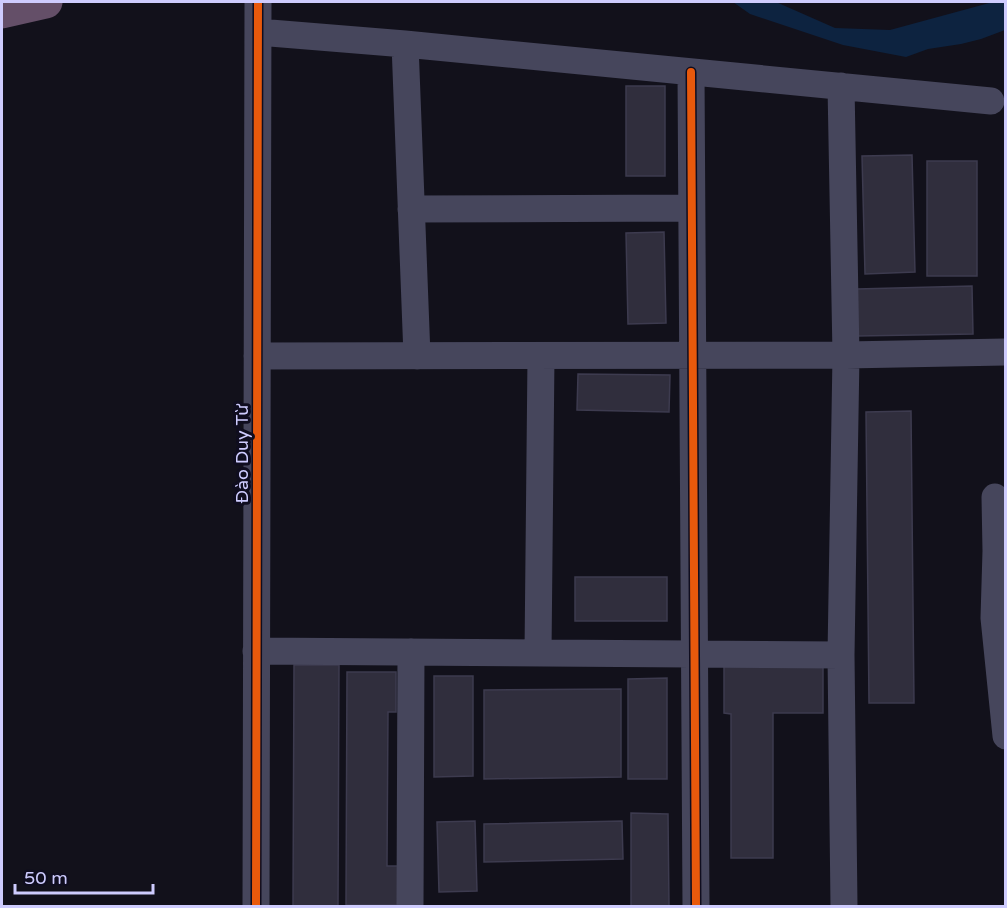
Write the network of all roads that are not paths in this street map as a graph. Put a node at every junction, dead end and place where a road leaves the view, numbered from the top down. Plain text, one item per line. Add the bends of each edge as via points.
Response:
1 (46, 2) edge
2 (258, 2) edge
3 (2, 12) edge
4 (258, 32) junction
5 (405, 44) junction
6 (690, 72) junction
7 (841, 86) junction
8 (992, 101) dead end
9 (692, 208) junction
10 (411, 209) junction
11 (1005, 352) edge
12 (846, 355) junction
13 (257, 356) junction
14 (417, 356) junction
15 (541, 356) junction
16 (692, 356) junction
17 (995, 497) dead end
18 (256, 651) junction
19 (411, 652) junction
20 (538, 653) junction
21 (693, 654) junction
22 (841, 655) junction
23 (1005, 736) edge
24 (256, 906) edge
25 (410, 906) edge
26 (696, 906) edge
27 (844, 906) edge

1 - 3 highway
2 - 4 street, Đào Duy Từ
4 - 5 street
4 - 13 street, Đào Duy Từ
5 - 6 street
5 - 10 street
6 - 7 street
6 - 9 street
7 - 8 street
7 - 12 street
9 - 10 street
9 - 16 street
10 - 14 street
11 - 12 street
12 - 16 street
12 - 22 street
13 - 14 street
13 - 18 street, Đào Duy Từ
14 - 15 street
15 - 16 street
15 - 20 street
16 - 21 street
17 - 23 street via 994,618
18 - 19 street
18 - 24 street, Đào Duy Từ
19 - 20 street
19 - 25 street
20 - 21 street
21 - 22 street
21 - 26 street
22 - 27 street

